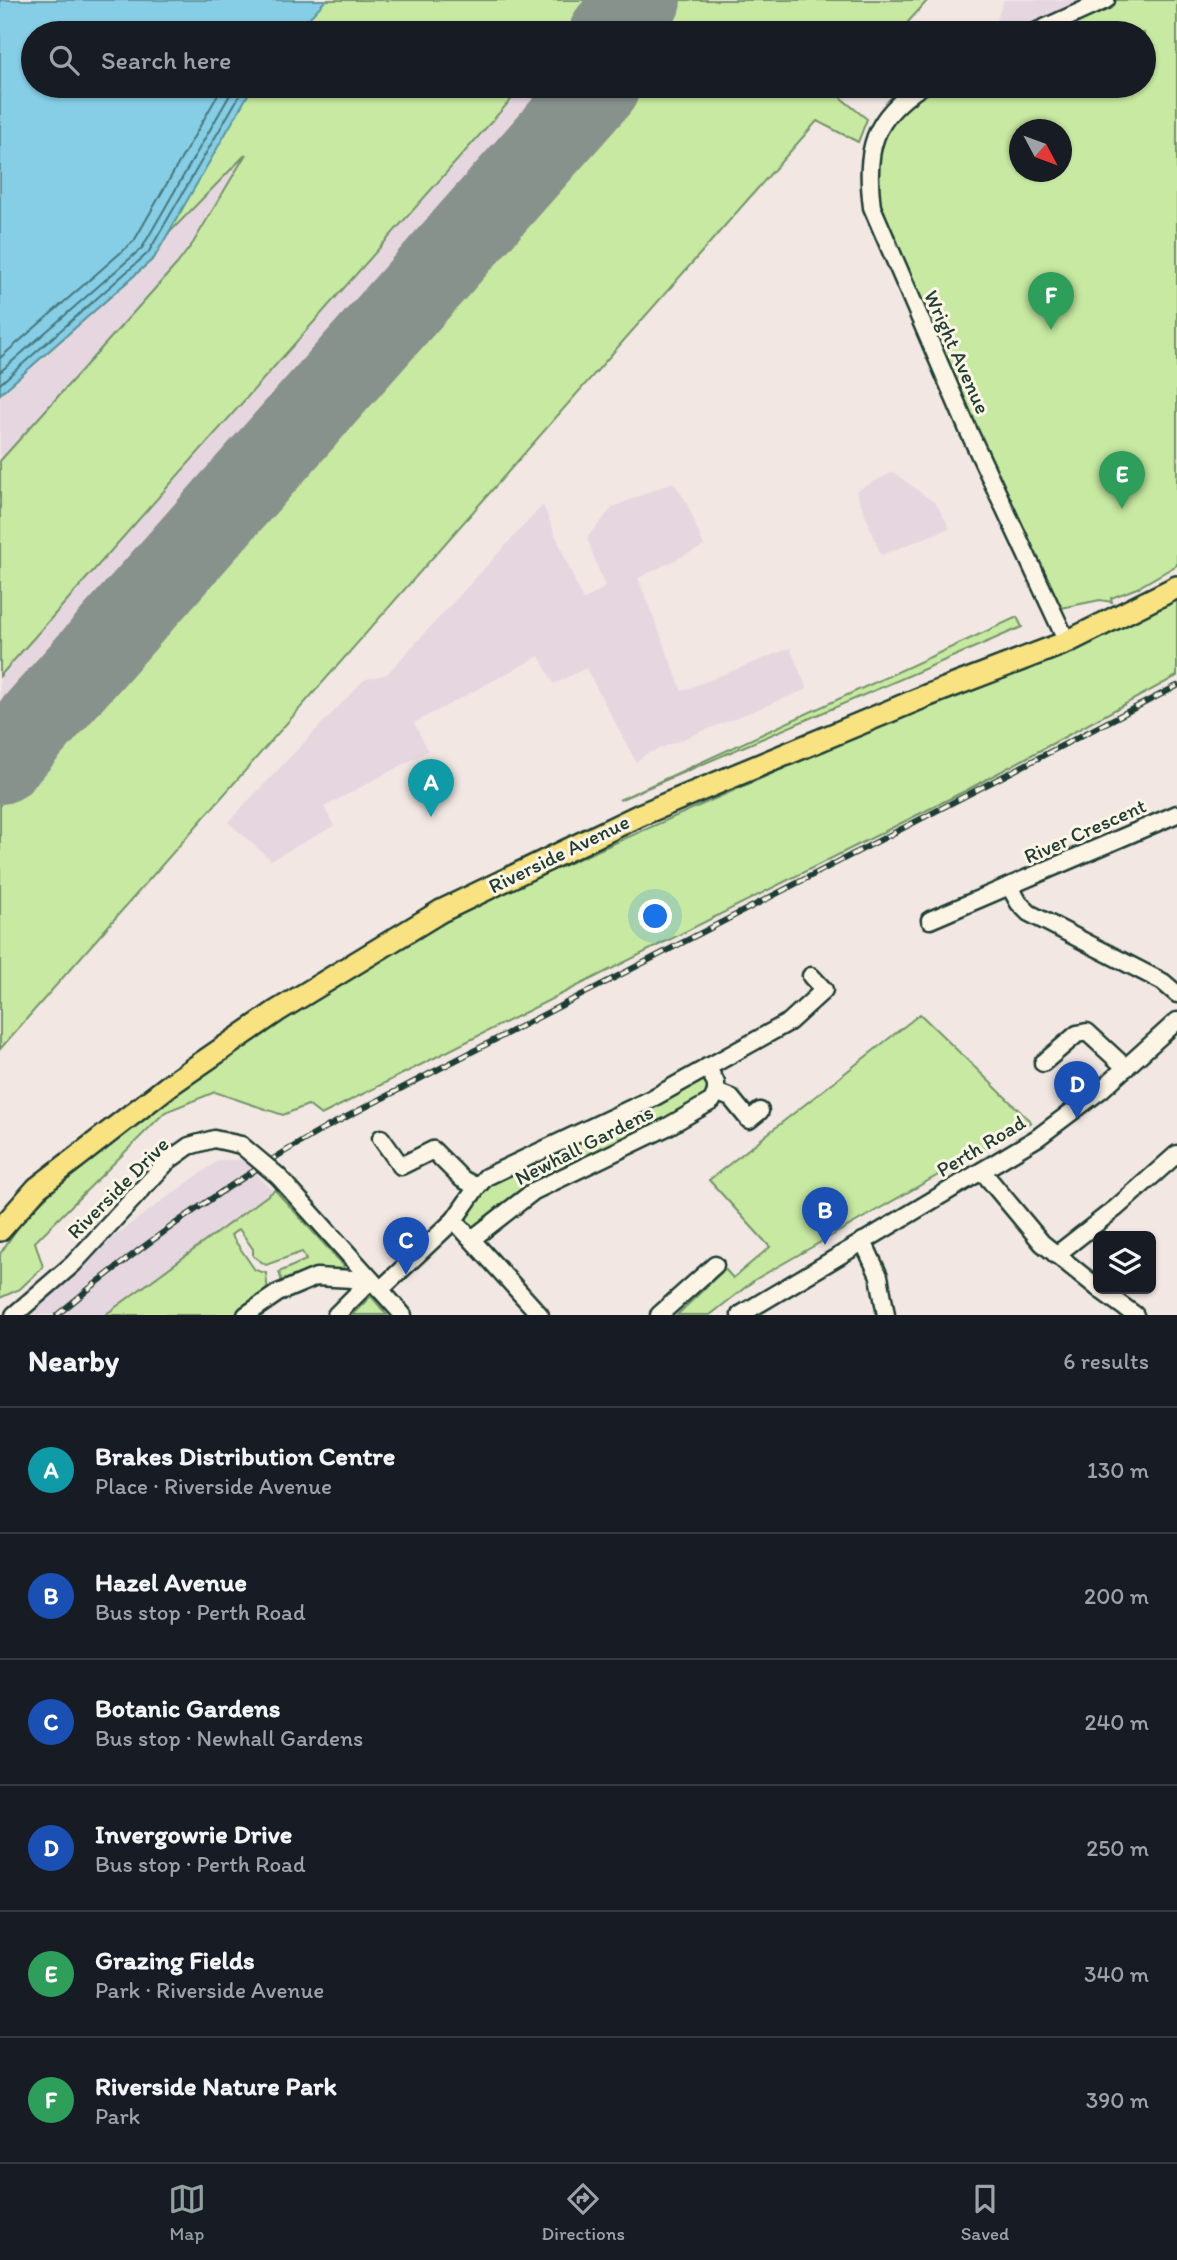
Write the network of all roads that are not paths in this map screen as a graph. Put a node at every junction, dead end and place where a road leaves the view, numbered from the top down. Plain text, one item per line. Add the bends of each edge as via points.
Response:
1 (1106, 0) edge
2 (1060, 21) edge
3 (903, 98) edge
4 (1177, 587) edge
5 (1067, 642) junction
6 (1177, 814) edge
7 (1010, 887) junction
8 (930, 920) dead end
9 (811, 976) dead end
10 (1177, 994) edge
11 (1177, 1021) edge
12 (1043, 1063) dead end
13 (707, 1067) junction
14 (1126, 1068) junction
15 (716, 1092) junction
16 (760, 1111) dead end
17 (381, 1138) dead end
18 (1177, 1154) edge
19 (982, 1171) junction
20 (477, 1187) junction
21 (454, 1220) junction
22 (1, 1230) edge
23 (472, 1239) junction
24 (863, 1241) junction
25 (1056, 1255) junction
26 (715, 1265) dead end
27 (1093, 1283) edge
28 (375, 1285) junction
29 (1107, 1294) edge
30 (0, 1313) edge
31 (16, 1313) edge
32 (246, 1315) edge
33 (336, 1315) edge
34 (403, 1315) edge
35 (540, 1315) edge
36 (659, 1315) edge
37 (740, 1315) edge
38 (886, 1315) edge
39 (1135, 1315) edge

1 - 2 street
3 - 5 street, Wright Avenue via 883,120 874,140 869,179 872,206 969,432
4 - 5 main road, Riverside Avenue
5 - 22 main road, Riverside Avenue via 640,815 441,911 171,1084 37,1188
6 - 7 street, River Crescent
7 - 8 street, River Crescent
7 - 10 street, River Crescent via 1029,913 1163,982
9 - 13 street, Newhall Gardens via 824,990 789,1022
11 - 14 street, Perth Road
12 - 14 street via 1077,1034 1087,1032
13 - 15 street
13 - 20 street, Newhall Gardens via 651,1099 486,1177
14 - 19 street, Perth Road via 1037,1138
15 - 16 street via 731,1098 749,1119
15 - 23 street, Newhall Gardens via 712,1101 667,1127 534,1191
17 - 20 street via 401,1166 433,1150 462,1179
18 - 25 street
19 - 24 street, Perth Road
19 - 25 street
20 - 21 street, Newhall Gardens
21 - 23 street
21 - 28 street, Newhall Gardens
23 - 35 street
24 - 37 street, Perth Road
24 - 38 street via 879,1276
25 - 27 street
26 - 36 street
28 - 31 street, Riverside Drive, bridge via 278,1176 241,1145 214,1139 189,1146 168,1161 73,1264
28 - 32 street via 316,1277 278,1293
28 - 33 street, Newhall Gardens
28 - 34 street, Riverside Drive
29 - 39 street
30 - 31 street, Riverside Drive

